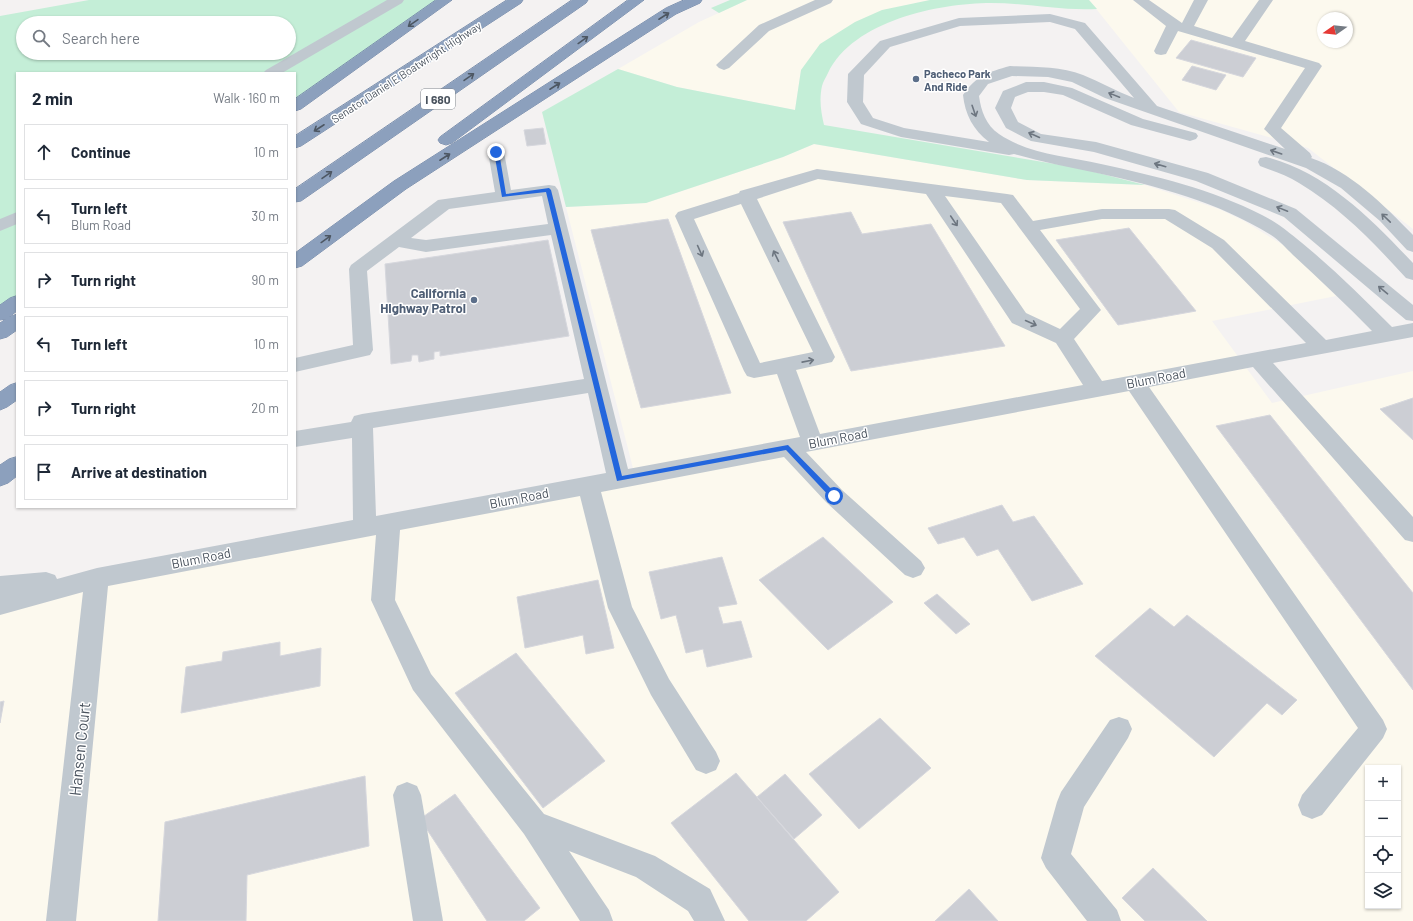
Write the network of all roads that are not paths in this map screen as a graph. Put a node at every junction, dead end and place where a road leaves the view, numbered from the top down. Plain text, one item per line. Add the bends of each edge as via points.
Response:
1 (397, 0) edge
2 (445, 0) edge
3 (516, 0) edge
4 (581, 0) edge
5 (637, 0) edge
6 (695, 0) edge
7 (826, 0) edge
8 (1140, 0) edge
9 (1201, 0) edge
10 (1266, 0) edge
11 (1180, 26) junction
12 (1236, 43) junction
13 (1161, 51) dead end
14 (296, 59) edge
15 (293, 60) edge
16 (724, 65) dead end
17 (273, 72) edge
18 (296, 105) edge
19 (1151, 109) junction
20 (296, 142) edge
21 (496, 152) dead end
22 (1023, 152) junction
23 (1312, 164) junction
24 (400, 185) junction
25 (932, 189) junction
26 (746, 195) junction
27 (504, 196) junction
28 (296, 197) edge
29 (16, 218) edge
30 (0, 226) edge
31 (1029, 227) junction
32 (558, 228) junction
33 (396, 240) junction
34 (1413, 246) edge
35 (296, 261) edge
36 (1413, 274) edge
37 (16, 303) edge
38 (0, 314) edge
39 (16, 322) edge
40 (1406, 331) edge
41 (0, 332) edge
42 (1063, 338) junction
43 (1321, 347) junction
44 (1257, 359) junction
45 (296, 365) edge
46 (784, 365) junction
47 (1134, 382) junction
48 (596, 384) junction
49 (1096, 389) junction
50 (16, 391) edge
51 (0, 402) edge
52 (362, 428) junction
53 (296, 439) edge
54 (813, 443) junction
55 (788, 447) junction
56 (16, 466) edge
57 (0, 477) edge
58 (619, 480) junction
59 (588, 486) junction
60 (377, 525) junction
61 (1413, 533) edge
62 (913, 568) dead end
63 (97, 578) junction
64 (0, 586) edge
65 (0, 605) edge
66 (1119, 729) dead end
67 (706, 761) dead end
68 (407, 795) dead end
69 (1312, 805) dead end
70 (534, 824) junction
71 (61, 921) edge
72 (428, 921) edge
73 (598, 921) edge
74 (710, 921) edge
75 (1106, 921) edge

1 - 14 street
2 -> 18 highway
3 -> 20 highway, Senator Daniel E Boatwright Highway
28 -> 4 highway, I 680
24 -> 5 highway via 422,157
24 -> 6 highway via 672,11
7 - 16 street via 764,28
8 - 11 street
9 - 11 street
10 - 12 street
11 - 12 street
11 - 13 street
12 - 23 street via 1314,66 1272,129
15 - 17 street
19 -> 22 street via 1111,95 1077,78 1048,72 1010,71 983,81 971,95 972,108 978,122 995,138
19 - 22 street via 1080,26 1050,18 959,22 885,44 856,74 855,102 867,121 901,132
23 -> 19 street
21 - 27 street
22 - 40 street via 1144,178 1239,211 1277,231 1318,266
34 -> 23 street via 1386,217 1347,184
35 -> 24 highway
25 - 26 street via 817,174
25 - 31 street via 1007,198
25 -> 42 street via 1019,318
46 -> 26 street via 825,357
26 -> 46 street via 684,216 754,371
27 - 32 street via 549,190
27 - 33 street via 444,204
29 - 30 street
31 - 42 street via 1091,310
31 - 43 street via 1102,214 1169,214 1218,244
32 - 33 street via 426,246
32 - 48 street
33 - 45 street via 358,269 363,350
40 -> 36 street via 1290,213 1202,177 1096,147 1037,138 1012,125 1003,108 1008,94 1026,87 1067,91 1137,122 1196,138 1265,162 1304,179 1336,199 1371,230
37 - 38 highway
39 - 41 highway
40 - 43 street, Blum Road
42 - 49 street
43 - 44 street, Blum Road
44 - 47 street, Blum Road
44 - 61 street
46 - 54 street
47 - 49 street, Blum Road
47 - 69 street via 1374,729
48 - 52 street via 362,422
48 - 58 street
49 - 54 street, Blum Road
50 - 51 highway
52 - 53 street
52 - 60 street
54 - 55 street, Blum Road
55 - 58 street, Blum Road
55 - 62 street via 834,496
56 - 57 highway
58 - 59 street, Blum Road
59 - 60 street, Blum Road
59 - 67 street via 620,608 660,687
60 - 63 street, Blum Road
60 - 70 street via 383,600 422,682
63 - 64 street, Blum Road
63 - 65 street, Blum Road
63 - 71 street, Hansen Court
66 - 75 street via 1071,802 1056,858
68 - 72 street
70 - 73 street
70 - 74 street via 646,866 699,900

